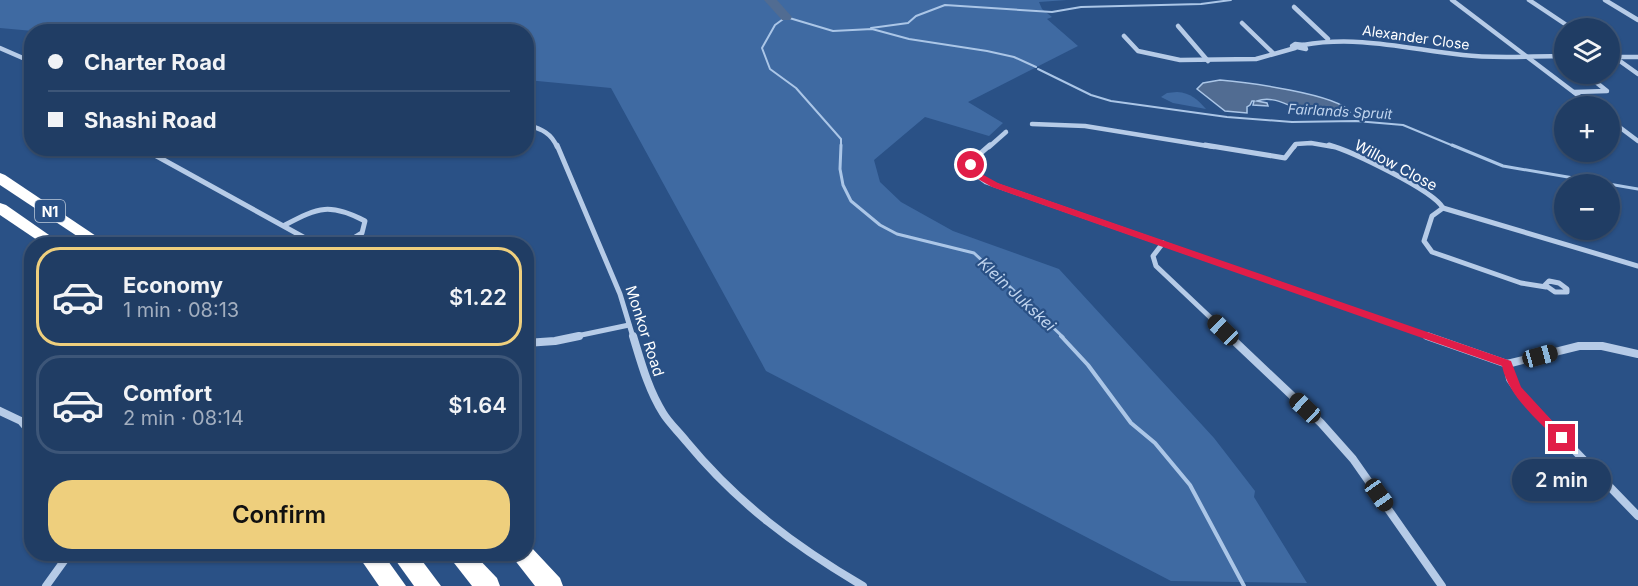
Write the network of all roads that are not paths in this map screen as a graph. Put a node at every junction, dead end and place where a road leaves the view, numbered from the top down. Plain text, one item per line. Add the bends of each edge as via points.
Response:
1 (1452, 0) edge
2 (1529, 0) edge
3 (1605, 0) edge
4 (1294, 8) dead end
5 (1556, 18) edge
6 (1638, 20) edge
7 (1242, 23) dead end
8 (1178, 26) dead end
9 (1124, 36) dead end
10 (1329, 39) junction
11 (0, 48) edge
12 (1273, 53) junction
13 (1527, 56) junction
14 (1554, 56) edge
15 (1620, 56) edge
16 (1638, 57) edge
17 (24, 58) edge
18 (1208, 61) junction
19 (1620, 62) edge
20 (1638, 74) edge
21 (1598, 84) edge
22 (1573, 92) junction
23 (1578, 96) edge
24 (1032, 124) dead end
25 (534, 127) edge
26 (1620, 128) edge
27 (1006, 132) dead end
28 (1638, 141) edge
29 (157, 156) edge
30 (0, 178) edge
31 (0, 208) edge
32 (1443, 208) junction
33 (285, 225) junction
34 (44, 237) edge
35 (89, 237) edge
36 (305, 237) edge
37 (356, 237) edge
38 (1163, 243) junction
39 (1638, 266) edge
40 (1546, 287) dead end
41 (629, 325) junction
42 (534, 342) edge
43 (1638, 354) edge
44 (1507, 364) junction
45 (0, 411) edge
46 (24, 425) edge
47 (1638, 516) edge
48 (64, 561) edge
49 (374, 561) edge
50 (408, 561) edge
51 (465, 561) edge
52 (528, 561) edge
53 (46, 586) edge
54 (394, 586) edge
55 (429, 586) edge
56 (488, 586) edge
57 (551, 586) edge
58 (863, 586) edge
59 (1442, 586) edge

1 - 13 street
2 - 5 street
3 - 6 street
4 - 10 street
7 - 12 street
8 - 18 street
9 - 18 street via 1144,54
10 - 12 street, Alexander Close via 1303,45 1306,49
10 - 13 street, Alexander Close via 1367,39 1466,56
11 - 17 street
12 - 18 street via 1249,60
13 - 14 street, Alexander Close
13 - 22 street
15 - 16 street
19 - 20 street
21 - 22 street via 1607,91
22 - 23 street
24 - 32 street, Willow Close via 1085,126 1285,158 1296,144 1317,144 1369,162 1433,198
25 - 41 street, Monkor Road via 554,139 620,294
26 - 28 street
27 - 38 street via 971,165 974,173 986,182
29 - 33 street
30 - 35 highway, N1
31 - 34 highway, N1
32 - 39 street, Willow Close
32 - 40 street via 1432,216 1424,241 1432,252 1521,283
33 - 36 street
33 - 37 street via 315,210 342,208 365,221
38 - 44 street
38 - 59 street via 1153,256 1156,266 1338,441
41 - 42 street
41 - 58 street, Monkor Road via 647,382 663,413 712,472 780,534
43 - 44 street via 1602,346 1579,346
44 - 47 street via 1510,379 1521,395
45 - 46 street
48 - 53 street
49 - 54 highway
50 - 55 highway
51 - 56 highway
52 - 57 highway

